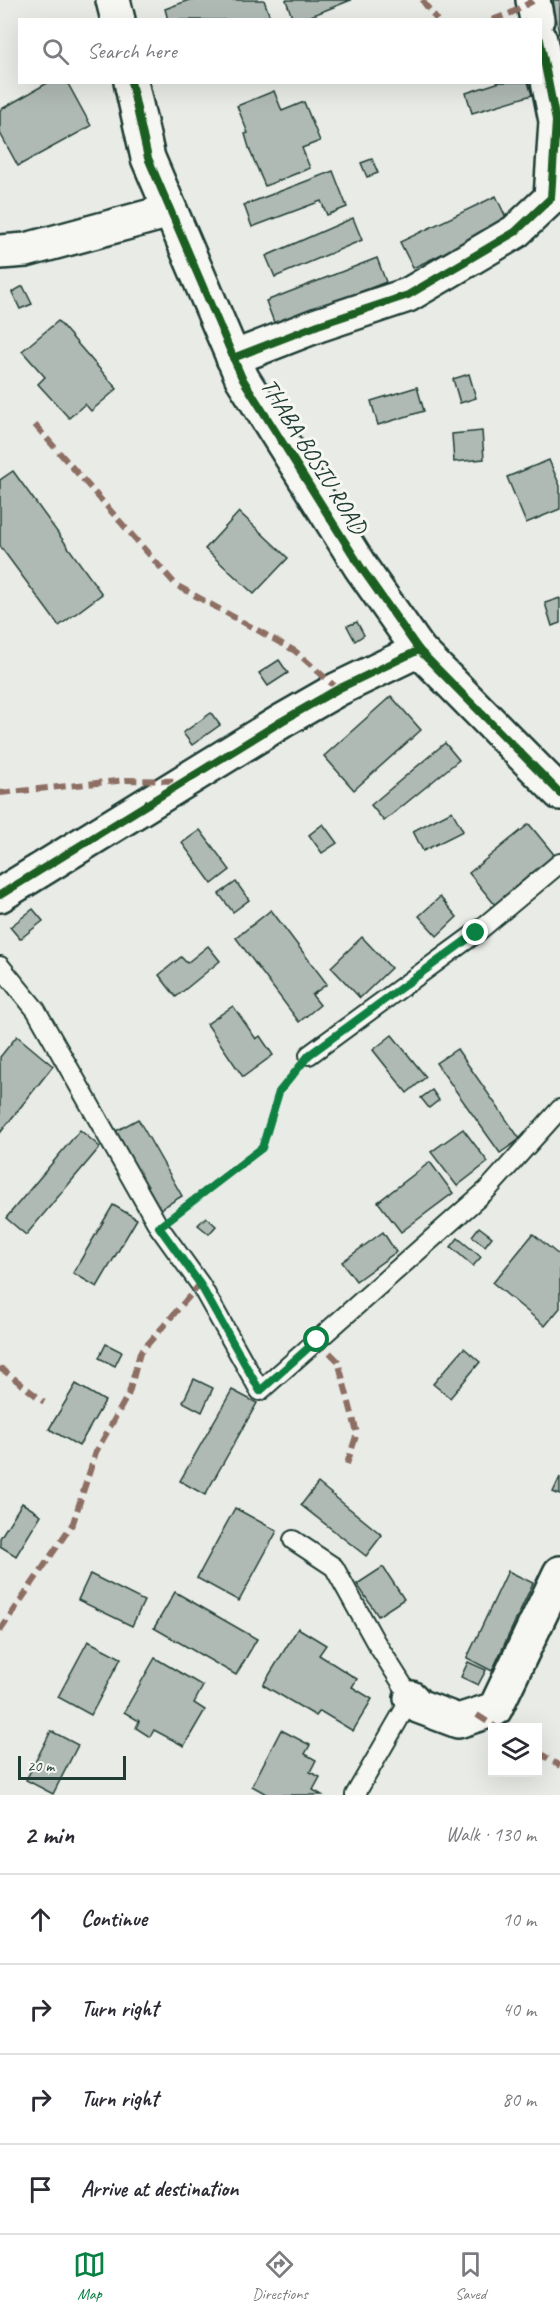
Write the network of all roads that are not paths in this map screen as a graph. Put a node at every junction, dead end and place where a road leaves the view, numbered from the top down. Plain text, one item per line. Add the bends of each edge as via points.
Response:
1 (113, 0) edge
2 (533, 0) edge
3 (118, 18) edge
4 (537, 18) edge
5 (542, 50) edge
6 (131, 84) edge
7 (556, 169) edge
8 (170, 211) junction
9 (0, 252) edge
10 (233, 358) junction
11 (419, 650) junction
12 (560, 793) edge
13 (560, 863) edge
14 (0, 895) edge
15 (0, 966) edge
16 (309, 1055) road end
17 (560, 1108) edge
18 (293, 1540) dead end
19 (560, 1573) edge
20 (411, 1698) junction
21 (355, 1795) edge

1 - 3 street
2 - 4 street
5 - 7 street via 556,121
6 - 8 street, THABA BOSIU ROAD via 148,158
7 - 10 street via 551,198 515,232 428,284 408,295
8 - 9 street via 26,250
8 - 10 street, THABA BOSIU ROAD
10 - 11 street, THABA BOSIU ROAD via 360,566
11 - 12 street, THABA BOSIU ROAD
11 - 14 street via 282,720
13 - 16 lane via 476,933
15 - 17 lane via 36,1010 159,1227 200,1284 260,1391 488,1189
18 - 20 lane via 334,1567
19 - 20 street via 495,1709 458,1721 418,1706
20 - 21 lane

